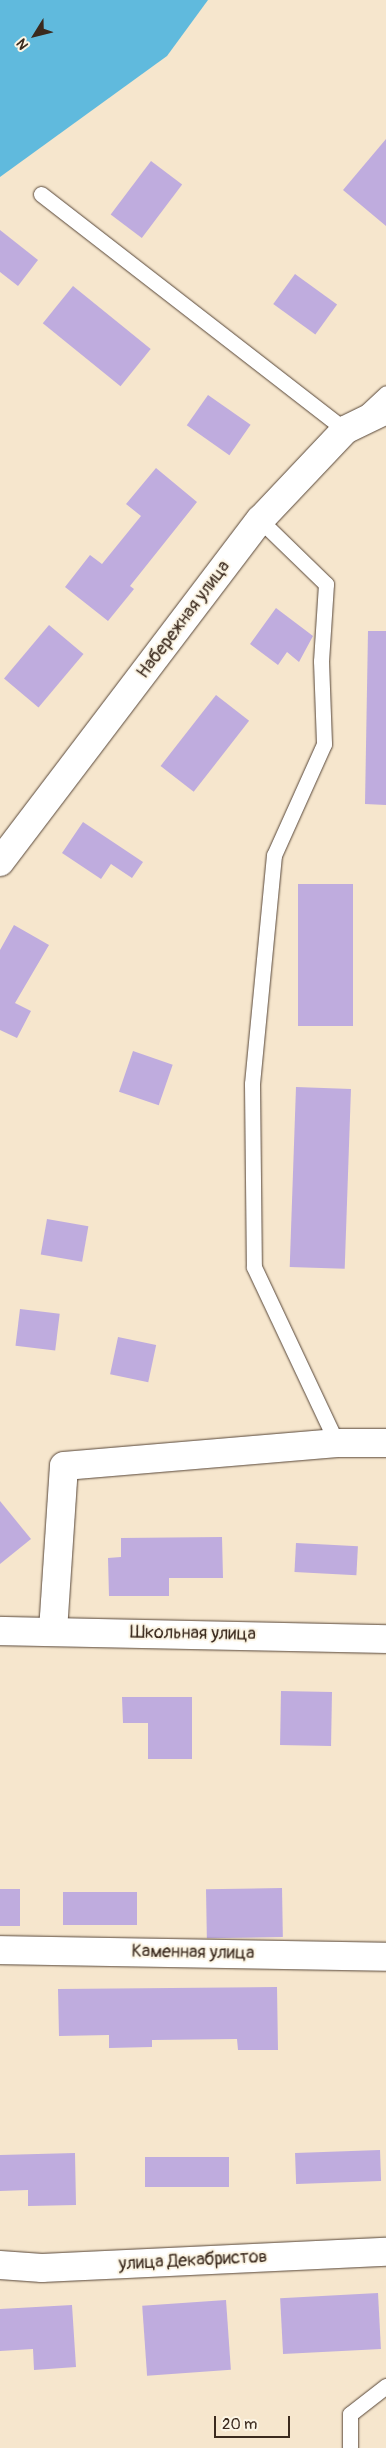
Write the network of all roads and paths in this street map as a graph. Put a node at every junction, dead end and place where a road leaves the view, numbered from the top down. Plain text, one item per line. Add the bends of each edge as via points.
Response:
1 (41, 194) dead end
2 (386, 393) edge
3 (386, 410) edge
4 (345, 430) junction
5 (260, 520) junction
6 (0, 862) edge
7 (337, 1443) junction
8 (386, 1444) edge
9 (0, 1631) edge
10 (53, 1631) junction
11 (386, 1638) edge
12 (0, 1950) edge
13 (386, 1957) edge
14 (386, 2252) edge
15 (0, 2265) edge
16 (386, 2386) edge
17 (350, 2448) edge

1 - 4 lane
2 - 4 lane, Набережная улица
3 - 4 street
4 - 5 street, Набережная улица
5 - 6 street, Набережная улица
5 - 7 lane via 326,584 321,661 324,744 274,855 252,1084 254,1267
7 - 8 street
7 - 10 street via 64,1466
9 - 10 street, Школьная улица
10 - 11 street, Школьная улица
12 - 13 street, Каменная улица
14 - 15 street, улица Декабристов via 42,2268
16 - 17 lane via 350,2414

